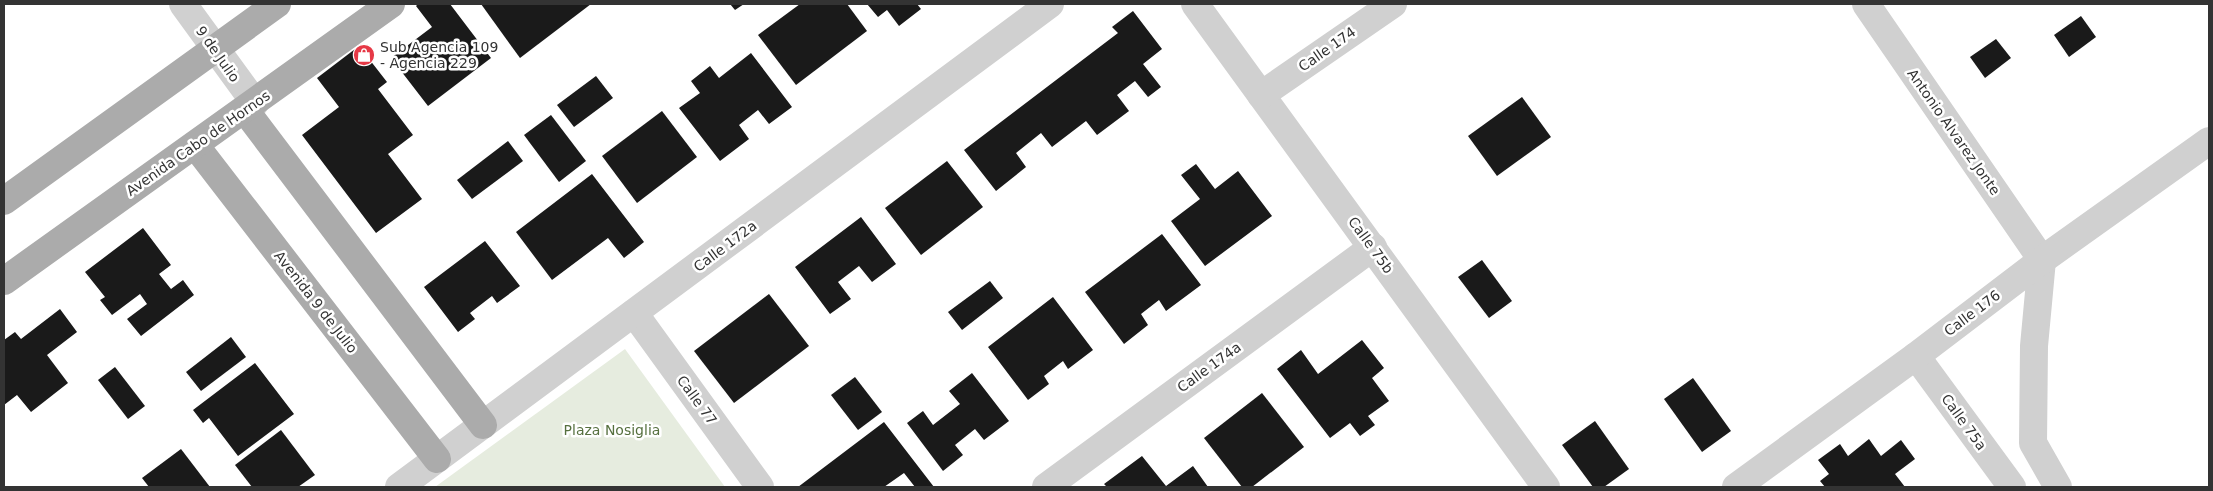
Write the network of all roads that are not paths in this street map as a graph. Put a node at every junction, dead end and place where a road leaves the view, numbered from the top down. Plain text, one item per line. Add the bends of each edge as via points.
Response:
1 (183, 4) edge
2 (277, 4) edge
3 (392, 4) edge
4 (1050, 4) edge
5 (1194, 4) edge
6 (1393, 4) edge
7 (1866, 4) edge
8 (215, 48) junction
9 (1261, 95) junction
10 (250, 106) junction
11 (2209, 141) edge
12 (195, 145) junction
13 (4, 201) edge
14 (1373, 247) junction
15 (2042, 260) junction
16 (4, 281) edge
17 (634, 313) junction
18 (1916, 356) junction
19 (483, 425) junction
20 (437, 459) junction
21 (398, 487) edge
22 (760, 487) edge
23 (1046, 487) edge
24 (1546, 487) edge
25 (1736, 487) edge
26 (2012, 487) edge
27 (2058, 487) edge

1 - 8 street, 9 de Julio
2 - 8 main road
3 - 10 main road, Avenida Cabo de Hornos
4 - 17 street, Calle 172a
5 - 9 street, Calle 75b
6 - 9 street, Calle 174
7 - 15 street, Antonio Alvarez Jonte
8 - 10 street, 9 de Julio
8 - 13 main road
9 - 14 street, Calle 75b
10 - 12 main road, Avenida Cabo de Hornos
10 - 19 main road
11 - 15 street, Calle 176
12 - 16 main road, Avenida Cabo de Hornos
12 - 20 main road, Avenida 9 de Julio
14 - 23 street, Calle 174a
14 - 24 street, Calle 75b
15 - 18 street, Calle 176
15 - 27 street via 2034,346 2033,443
17 - 19 street, Calle 172a
17 - 22 street, Calle 77
18 - 25 street, Calle 176
18 - 26 street, Calle 75a
19 - 20 street, Calle 172a
20 - 21 street, Calle 172a

